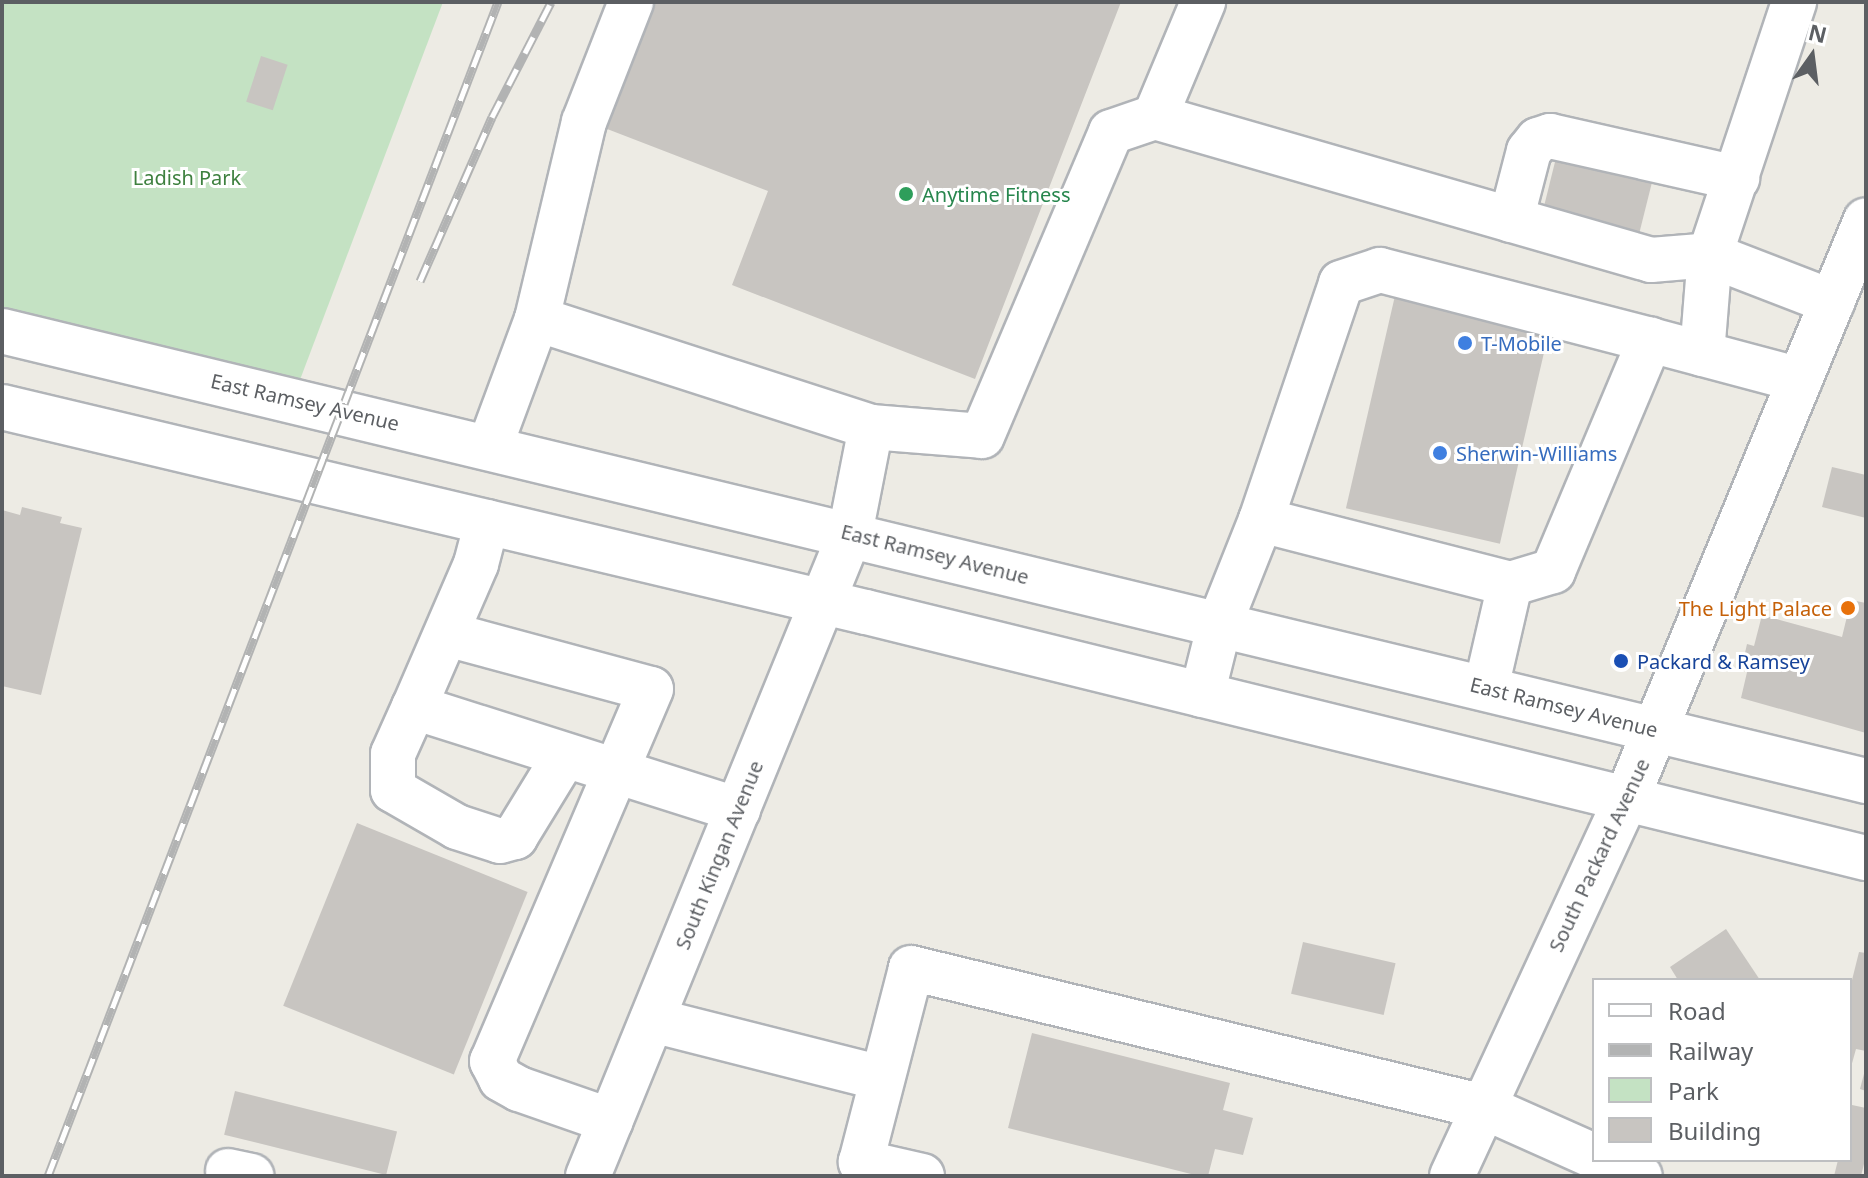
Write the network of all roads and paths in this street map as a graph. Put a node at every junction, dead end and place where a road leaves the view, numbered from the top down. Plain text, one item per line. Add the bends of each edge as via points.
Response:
1 (631, 2) edge
2 (1203, 2) edge
3 (1794, 2) edge
4 (1155, 117) junction
5 (1737, 178) junction
6 (1511, 220) junction
7 (1866, 220) edge
8 (1710, 255) junction
9 (1832, 302) junction
10 (537, 319) junction
11 (2, 331) edge
12 (1650, 340) junction
13 (1702, 354) junction
14 (1800, 380) junction
15 (2, 407) edge
16 (871, 427) junction
17 (490, 446) junction
18 (1261, 520) junction
19 (487, 522) junction
20 (850, 534) junction
21 (1510, 584) junction
22 (823, 602) junction
23 (1220, 623) junction
24 (447, 634) junction
25 (1486, 688) junction
26 (1202, 695) junction
27 (414, 707) junction
28 (1657, 729) junction
29 (564, 757) junction
30 (615, 769) junction
31 (1866, 781) edge
32 (1627, 798) junction
33 (738, 810) junction
34 (1866, 858) edge
35 (652, 1020) junction
36 (882, 1078) junction
37 (1484, 1107) junction
38 (611, 1121) junction
39 (1592, 1155) edge
40 (1608, 1162) edge
41 (588, 1176) edge
42 (922, 1176) edge
43 (1452, 1176) edge
44 (1640, 1176) edge

1 - 10 street via 584,122
2 - 4 street
3 - 5 street
4 - 6 street
4 - 16 street via 1111,132 982,436
5 - 6 street via 1550,136 1529,151
5 - 8 street
6 - 8 street via 1651,260
7 - 9 street, South Packard Avenue
8 - 9 street
8 - 13 street
9 - 14 street, South Packard Avenue
10 - 16 street
10 - 17 street
11 - 17 street, East Ramsey Avenue
12 - 13 street
12 - 18 street via 1380,270 1341,283
12 - 21 street via 1553,571
13 - 14 street
14 - 28 street, South Packard Avenue
15 - 19 street
16 - 20 street, South Kingan Avenue
17 - 20 street, East Ramsey Avenue
18 - 21 street
18 - 23 street
19 - 22 street
19 - 24 street
20 - 22 street, South Kingan Avenue
20 - 23 street, East Ramsey Avenue
21 - 25 street
22 - 26 street
22 - 33 street, South Kingan Avenue
23 - 25 street, East Ramsey Avenue
23 - 26 street
24 - 27 street
24 - 30 street via 651,689
25 - 28 street, East Ramsey Avenue
26 - 32 street
27 - 29 street
27 - 29 street via 393,754 393,790 457,827 500,841 515,837
28 - 31 street, East Ramsey Avenue
28 - 32 street, South Packard Avenue
29 - 30 street
30 - 33 street
30 - 38 street via 492,1061 501,1079 519,1089
32 - 34 street
32 - 37 street, South Packard Avenue
33 - 35 street, South Kingan Avenue
35 - 36 street
35 - 38 street, South Kingan Avenue
36 - 37 street via 911,968
36 - 42 street via 861,1162
37 - 39 street
37 - 43 street, South Packard Avenue
38 - 41 street, South Kingan Avenue
40 - 44 street

